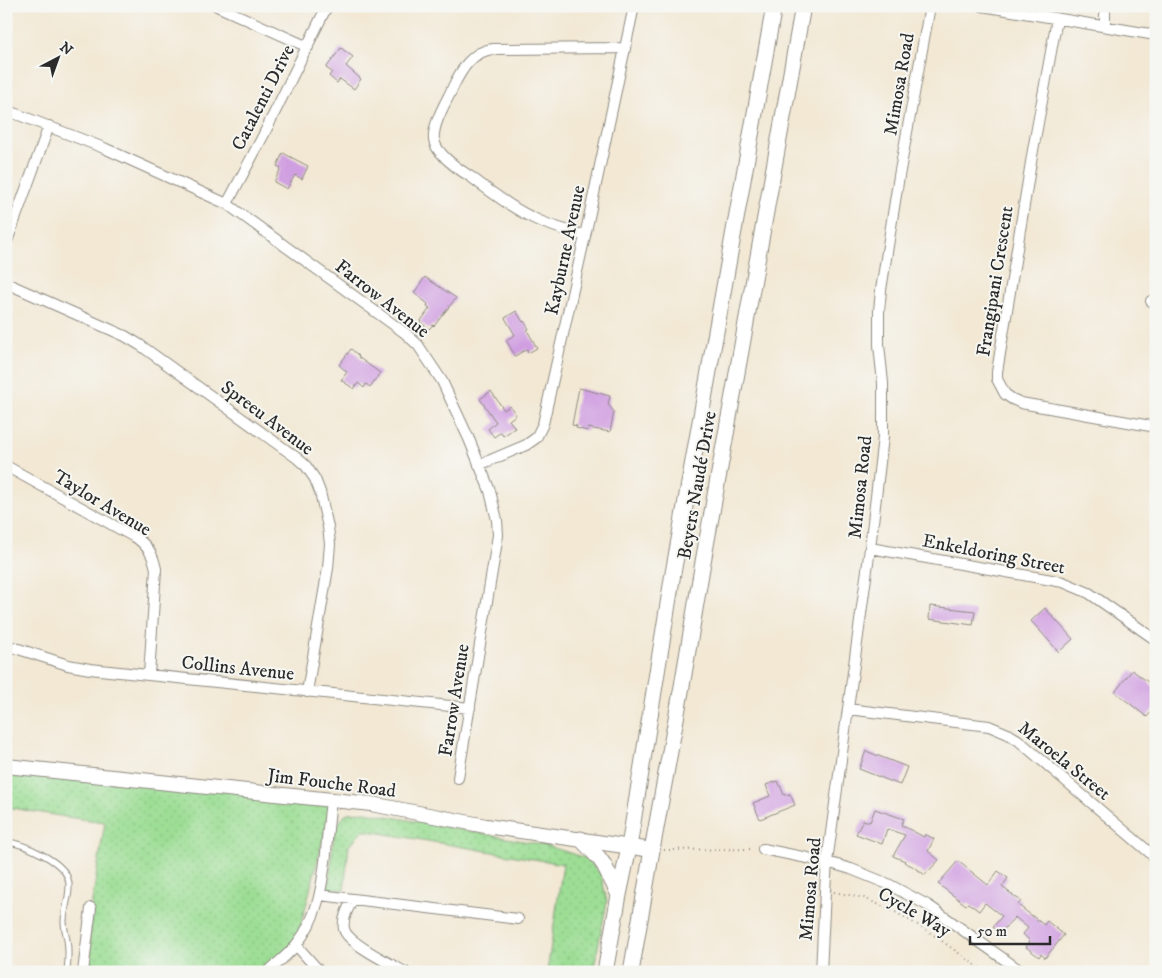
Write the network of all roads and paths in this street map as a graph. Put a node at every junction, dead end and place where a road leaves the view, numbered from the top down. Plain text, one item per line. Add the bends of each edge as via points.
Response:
1 (217, 6) edge
2 (327, 6) edge
3 (634, 6) edge
4 (774, 6) edge
5 (803, 6) edge
6 (930, 6) edge
7 (982, 6) edge
8 (1105, 6) edge
9 (1057, 19) junction
10 (1105, 26) junction
11 (1156, 35) edge
12 (308, 47) junction
13 (624, 48) junction
14 (6, 110) edge
15 (49, 126) junction
16 (228, 204) junction
17 (585, 236) junction
18 (6, 244) edge
19 (6, 283) edge
20 (1156, 427) edge
21 (479, 465) junction
22 (6, 466) edge
23 (870, 548) junction
24 (1156, 640) edge
25 (6, 645) edge
26 (149, 675) junction
27 (307, 692) junction
28 (470, 708) junction
29 (848, 709) junction
30 (6, 766) edge
31 (458, 778) dead end
32 (331, 800) junction
33 (581, 839) junction
34 (6, 842) edge
35 (629, 847) junction
36 (763, 849) joint
37 (652, 850) junction
38 (1156, 858) edge
39 (827, 862) junction
40 (825, 891) junction
41 (320, 895) junction
42 (619, 895) junction
43 (353, 899) junction
44 (91, 908) dead end
45 (518, 919) dead end
46 (296, 945) junction
47 (67, 972) edge
48 (83, 972) edge
49 (268, 972) edge
50 (320, 972) edge
51 (405, 972) edge
52 (605, 972) edge
53 (631, 972) edge
54 (821, 972) edge
55 (985, 972) edge
56 (1022, 972) edge

1 - 12 street
2 - 12 street, Catalenti Drive
3 - 13 street, Kayburne Avenue
4 - 35 main road, Beyers Naudé Drive via 674,569
5 - 37 main road, Beyers Naudé Drive
6 - 23 street, Mimosa Road via 881,290 879,345 883,437
7 - 9 street
8 - 10 street
9 - 10 street
9 - 20 street, Frangipani Crescent via 997,380 1005,394 1022,404
10 - 11 street
12 - 16 street, Catalenti Drive
13 - 17 street, Kayburne Avenue
13 - 17 street via 493,49 481,52 470,60 456,81 435,131 436,147 450,162 517,210
14 - 15 street, Farrow Avenue
15 - 16 street, Farrow Avenue
15 - 18 street
16 - 21 street, Farrow Avenue via 418,345 442,381
17 - 21 street, Kayburne Avenue via 543,424 536,438
19 - 27 street, Spreeu Avenue via 140,345 306,466 320,492 330,544
21 - 28 street, Farrow Avenue via 490,491 498,535
22 - 26 street, Taylor Avenue via 138,539 149,550 156,569
23 - 24 street, Enkeldoring Street via 1063,582 1089,593
23 - 29 street, Mimosa Road
25 - 26 street, Collins Avenue via 68,665
26 - 27 street, Collins Avenue
27 - 28 street, Collins Avenue
28 - 31 street, Farrow Avenue
29 - 38 street, Maroela Street via 990,726 1008,734
29 - 39 street, Mimosa Road
30 - 32 street, Jim Fouche Road
32 - 33 street, Jim Fouche Road
32 - 41 street
33 - 35 street, Jim Fouche Road
33 - 42 main road via 604,865
34 - 47 lane via 16,843 43,856 65,872 70,885 64,920 68,942
35 - 37 street, Jim Fouche Road
35 - 42 main road, Beyers Naudé Drive
36 - 37 path
36 - 39 street
37 - 53 main road, Beyers Naudé Drive
39 - 40 street, Mimosa Road
39 - 56 street via 888,884 929,906
40 - 54 street, Mimosa Road
40 - 55 path, Cycle Way via 864,898 895,912
41 - 43 street
41 - 46 street via 310,924
42 - 52 main road, Beyers Naudé Drive
43 - 45 street
43 - 51 street via 344,920 346,935
44 - 48 street
46 - 49 street
46 - 50 street

